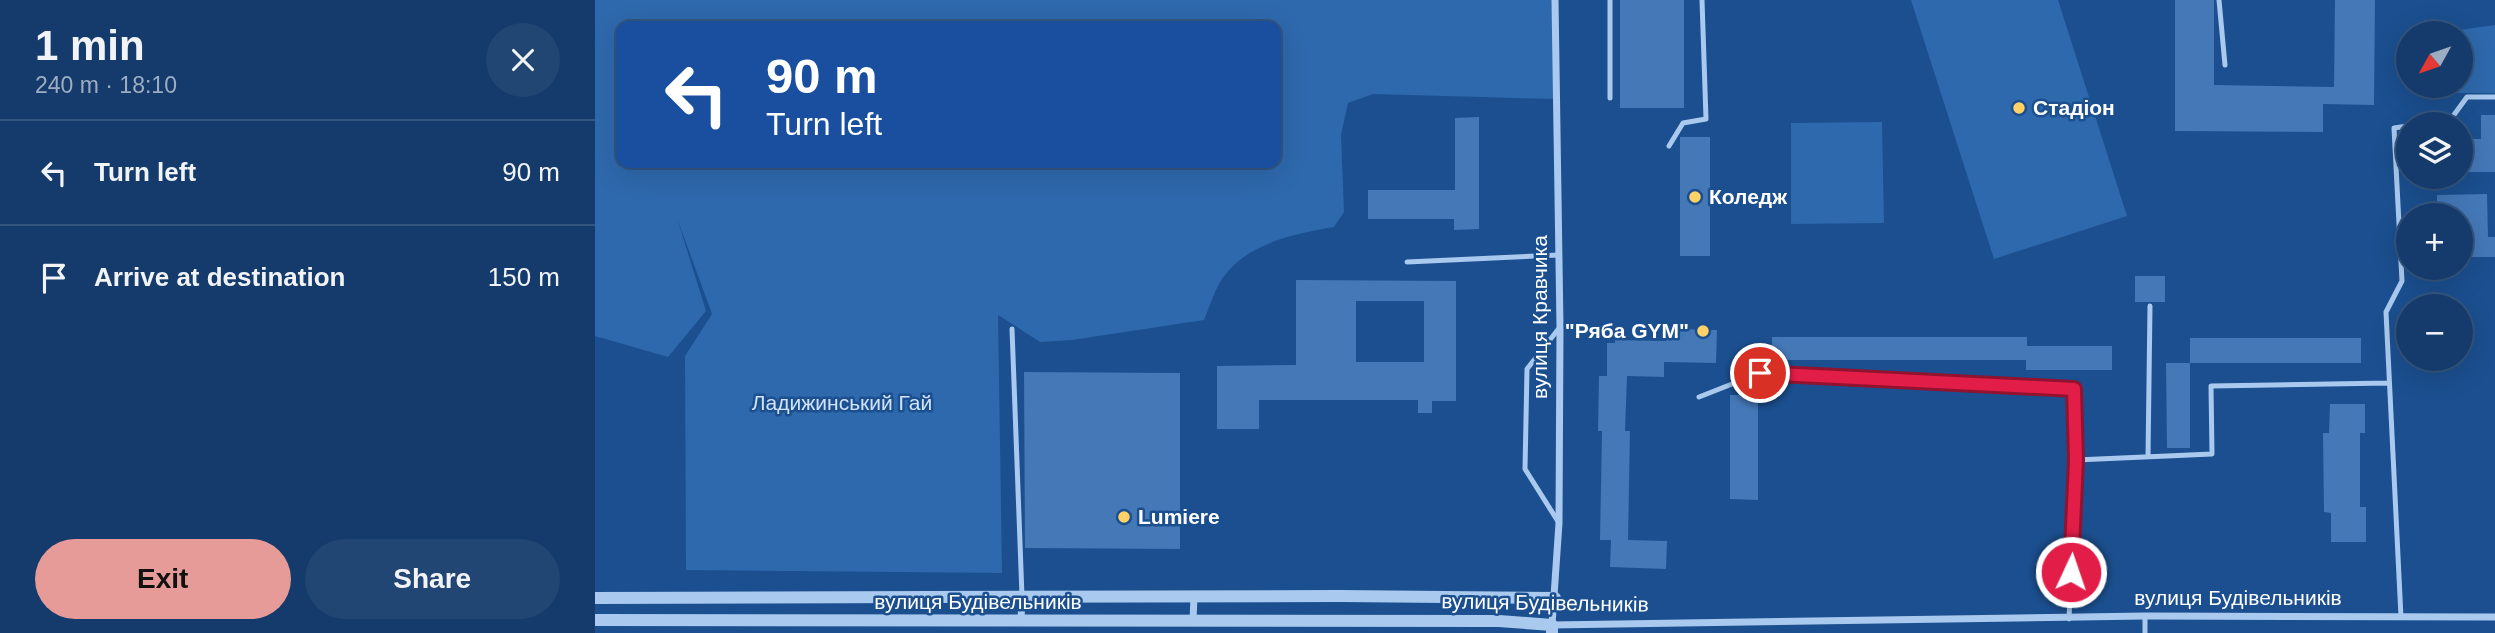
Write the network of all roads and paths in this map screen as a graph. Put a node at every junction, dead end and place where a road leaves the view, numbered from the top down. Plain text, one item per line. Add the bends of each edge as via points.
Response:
1 (1555, 0) edge
2 (1610, 0) edge
3 (1702, 0) edge
4 (2219, 0) edge
5 (2225, 65) dead end
6 (2495, 97) edge
7 (1609, 98) dead end
8 (2456, 112) edge
9 (2396, 128) edge
10 (1669, 146) dead end
11 (2396, 166) edge
12 (2397, 189) edge
13 (1559, 255) junction
14 (1407, 262) dead end
15 (2150, 306) dead end
16 (1560, 327) junction
17 (1012, 329) dead end
18 (2388, 383) junction
19 (1699, 397) dead end
20 (2148, 457) junction
21 (2076, 460) junction
22 (1559, 523) junction
23 (1022, 596) junction
24 (1194, 596) junction
25 (595, 598) edge
26 (1555, 598) junction
27 (2145, 616) junction
28 (2401, 617) junction
29 (2495, 617) edge
30 (595, 620) edge
31 (2069, 620) junction
32 (1021, 622) junction
33 (1193, 622) junction
34 (1067, 628) edge
35 (1552, 629) edge
36 (1638, 629) edge
37 (2145, 633) edge

1 - 13 street, вулиця Кравчика
2 - 7 lane
3 - 10 lane via 1706,119 1683,123
4 - 5 lane
6 - 8 lane via 2467,97
9 - 11 lane
12 - 18 lane via 2402,281 2386,312
13 - 14 lane
13 - 16 street, вулиця Кравчика
15 - 20 lane
16 - 22 street, вулиця Кравчика
16 - 22 lane via 1527,369 1525,469
17 - 23 lane
18 - 20 lane via 2211,386 2213,454
18 - 28 lane
19 - 21 lane via 1760,373 2074,389
20 - 21 lane
21 - 31 lane
22 - 26 street, вулиця Кравчика
23 - 24 street
23 - 25 street
23 - 32 street
24 - 26 street
24 - 33 street
26 - 35 street, вулиця Кравчика
27 - 28 street, вулиця Будівельників
27 - 31 street, вулиця Будівельників
27 - 37 lane
28 - 29 street, вулиця Будівельників
30 - 32 street, вулиця Будівельників
31 - 36 street, вулиця Будівельників
32 - 34 street, вулиця Будівельників
33 - 34 street, вулиця Будівельників
33 - 35 street, вулиця Будівельників via 1499,621
35 - 36 street, вулиця Будівельників

